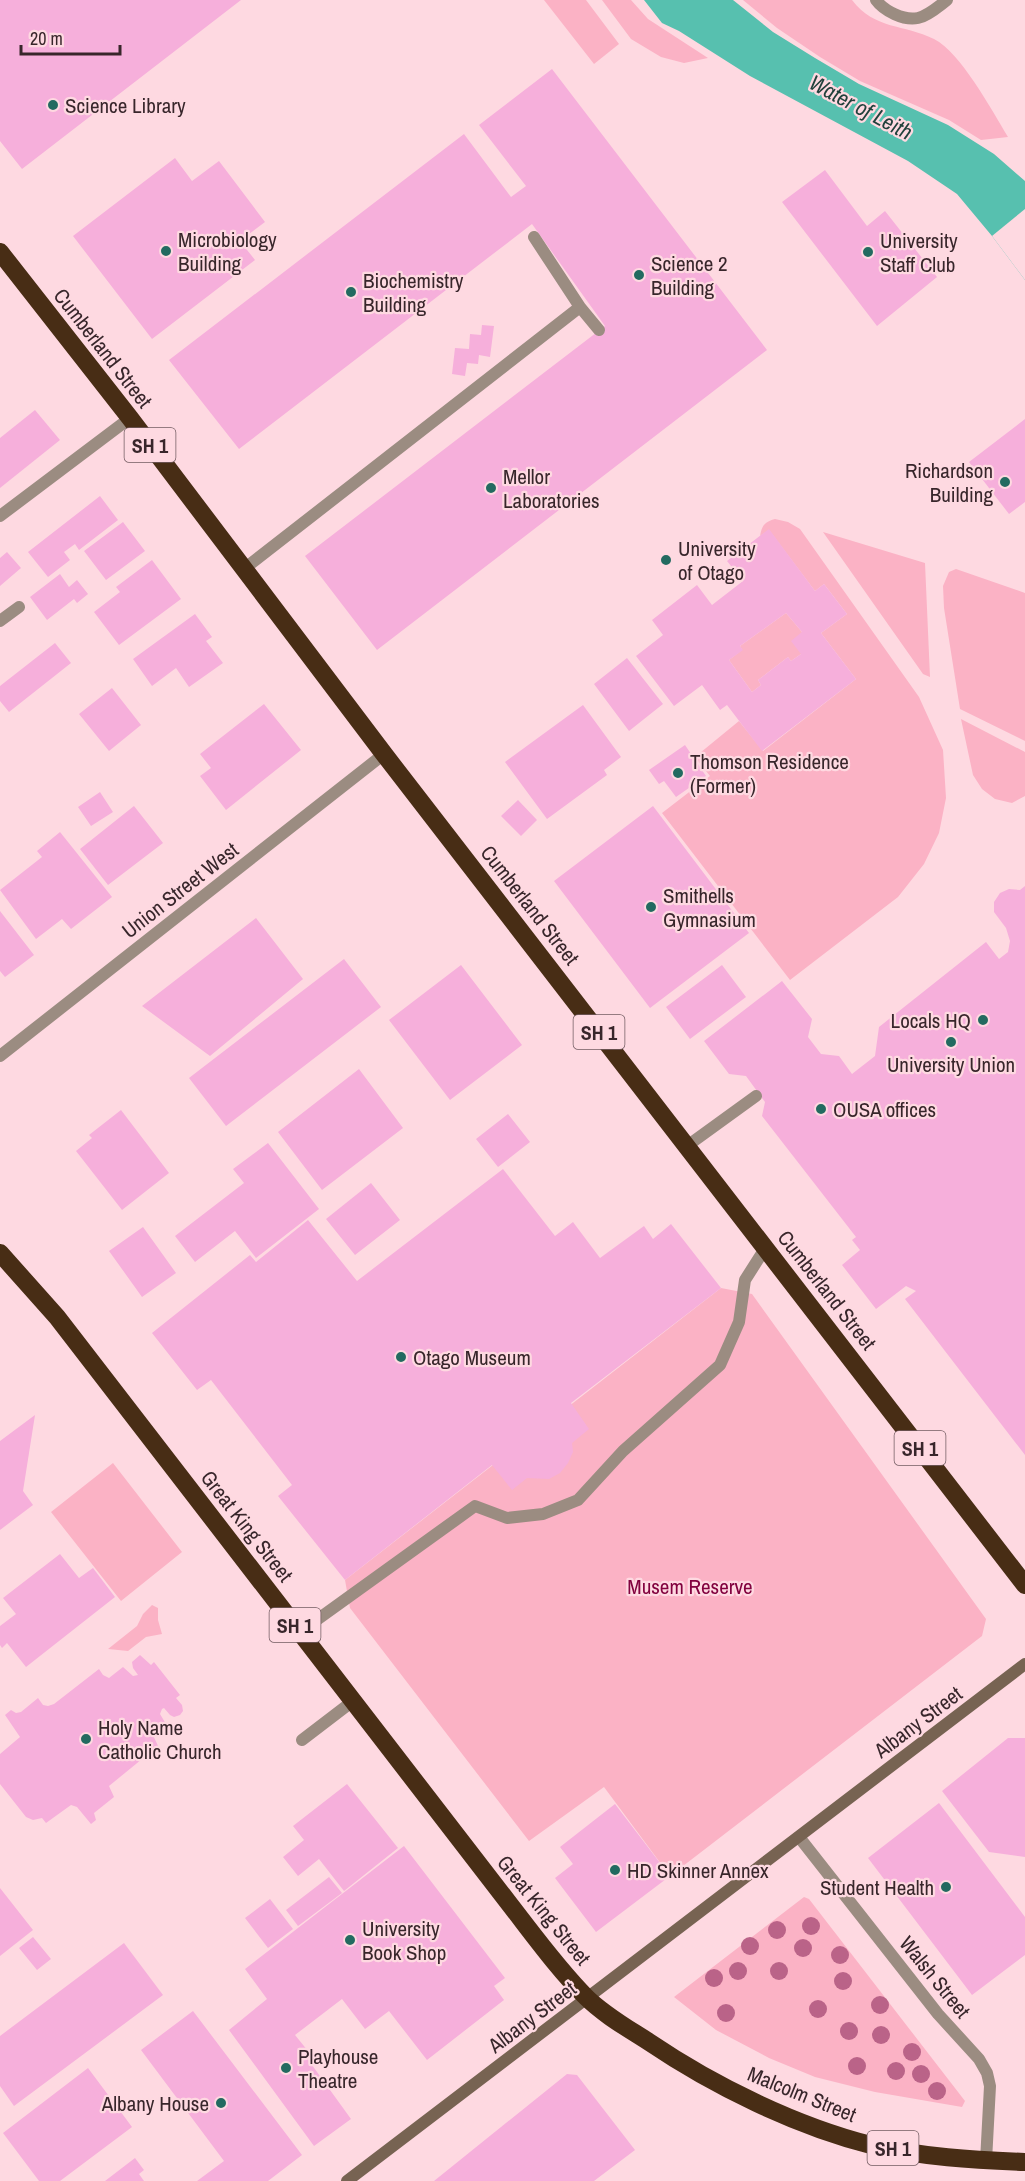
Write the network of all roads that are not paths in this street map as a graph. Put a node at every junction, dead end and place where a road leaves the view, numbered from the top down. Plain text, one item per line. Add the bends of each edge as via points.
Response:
1 (876, 0) edge
2 (947, 0) edge
3 (534, 237) dead end
4 (0, 252) edge
5 (580, 307) junction
6 (599, 330) dead end
7 (130, 418) junction
8 (0, 516) edge
9 (244, 569) junction
10 (19, 607) dead end
11 (0, 621) edge
12 (384, 754) junction
13 (0, 1056) edge
14 (756, 1096) dead end
15 (687, 1146) junction
16 (765, 1247) junction
17 (0, 1253) edge
18 (1025, 1585) edge
19 (300, 1632) junction
20 (1025, 1664) edge
21 (353, 1701) junction
22 (302, 1740) dead end
23 (799, 1837) junction
24 (588, 1999) junction
25 (986, 2161) junction
26 (1025, 2162) edge
27 (347, 2181) edge

1 - 2 street via 881,7 901,16 918,18
3 - 5 street
4 - 7 highway, Cumberland Street / SH 1
5 - 6 street
5 - 9 street
7 - 8 street
7 - 9 highway, Cumberland Street / SH 1
9 - 12 highway, Cumberland Street / SH 1
10 - 11 street
12 - 13 street, Union Street West
12 - 15 highway, Cumberland Street / SH 1
14 - 15 street
15 - 16 highway, Cumberland Street / SH 1
16 - 18 highway, Cumberland Street / SH 1
16 - 19 street via 745,1280 739,1322 720,1365 623,1451 578,1500 543,1514 507,1518 475,1506
17 - 19 highway, Great King Street / SH 1 via 57,1317
19 - 21 highway, Great King Street / SH 1
20 - 23 street, Albany Street
21 - 22 street
21 - 24 highway, Great King Street / SH 1
23 - 24 street, Albany Street
23 - 25 street, Walsh Street via 938,2014 979,2059 990,2086
24 - 25 highway, Malcolm Street / SH 1 via 687,2067 817,2127 872,2145
24 - 27 street, Albany Street
25 - 26 highway, Malcolm Street / SH 1

